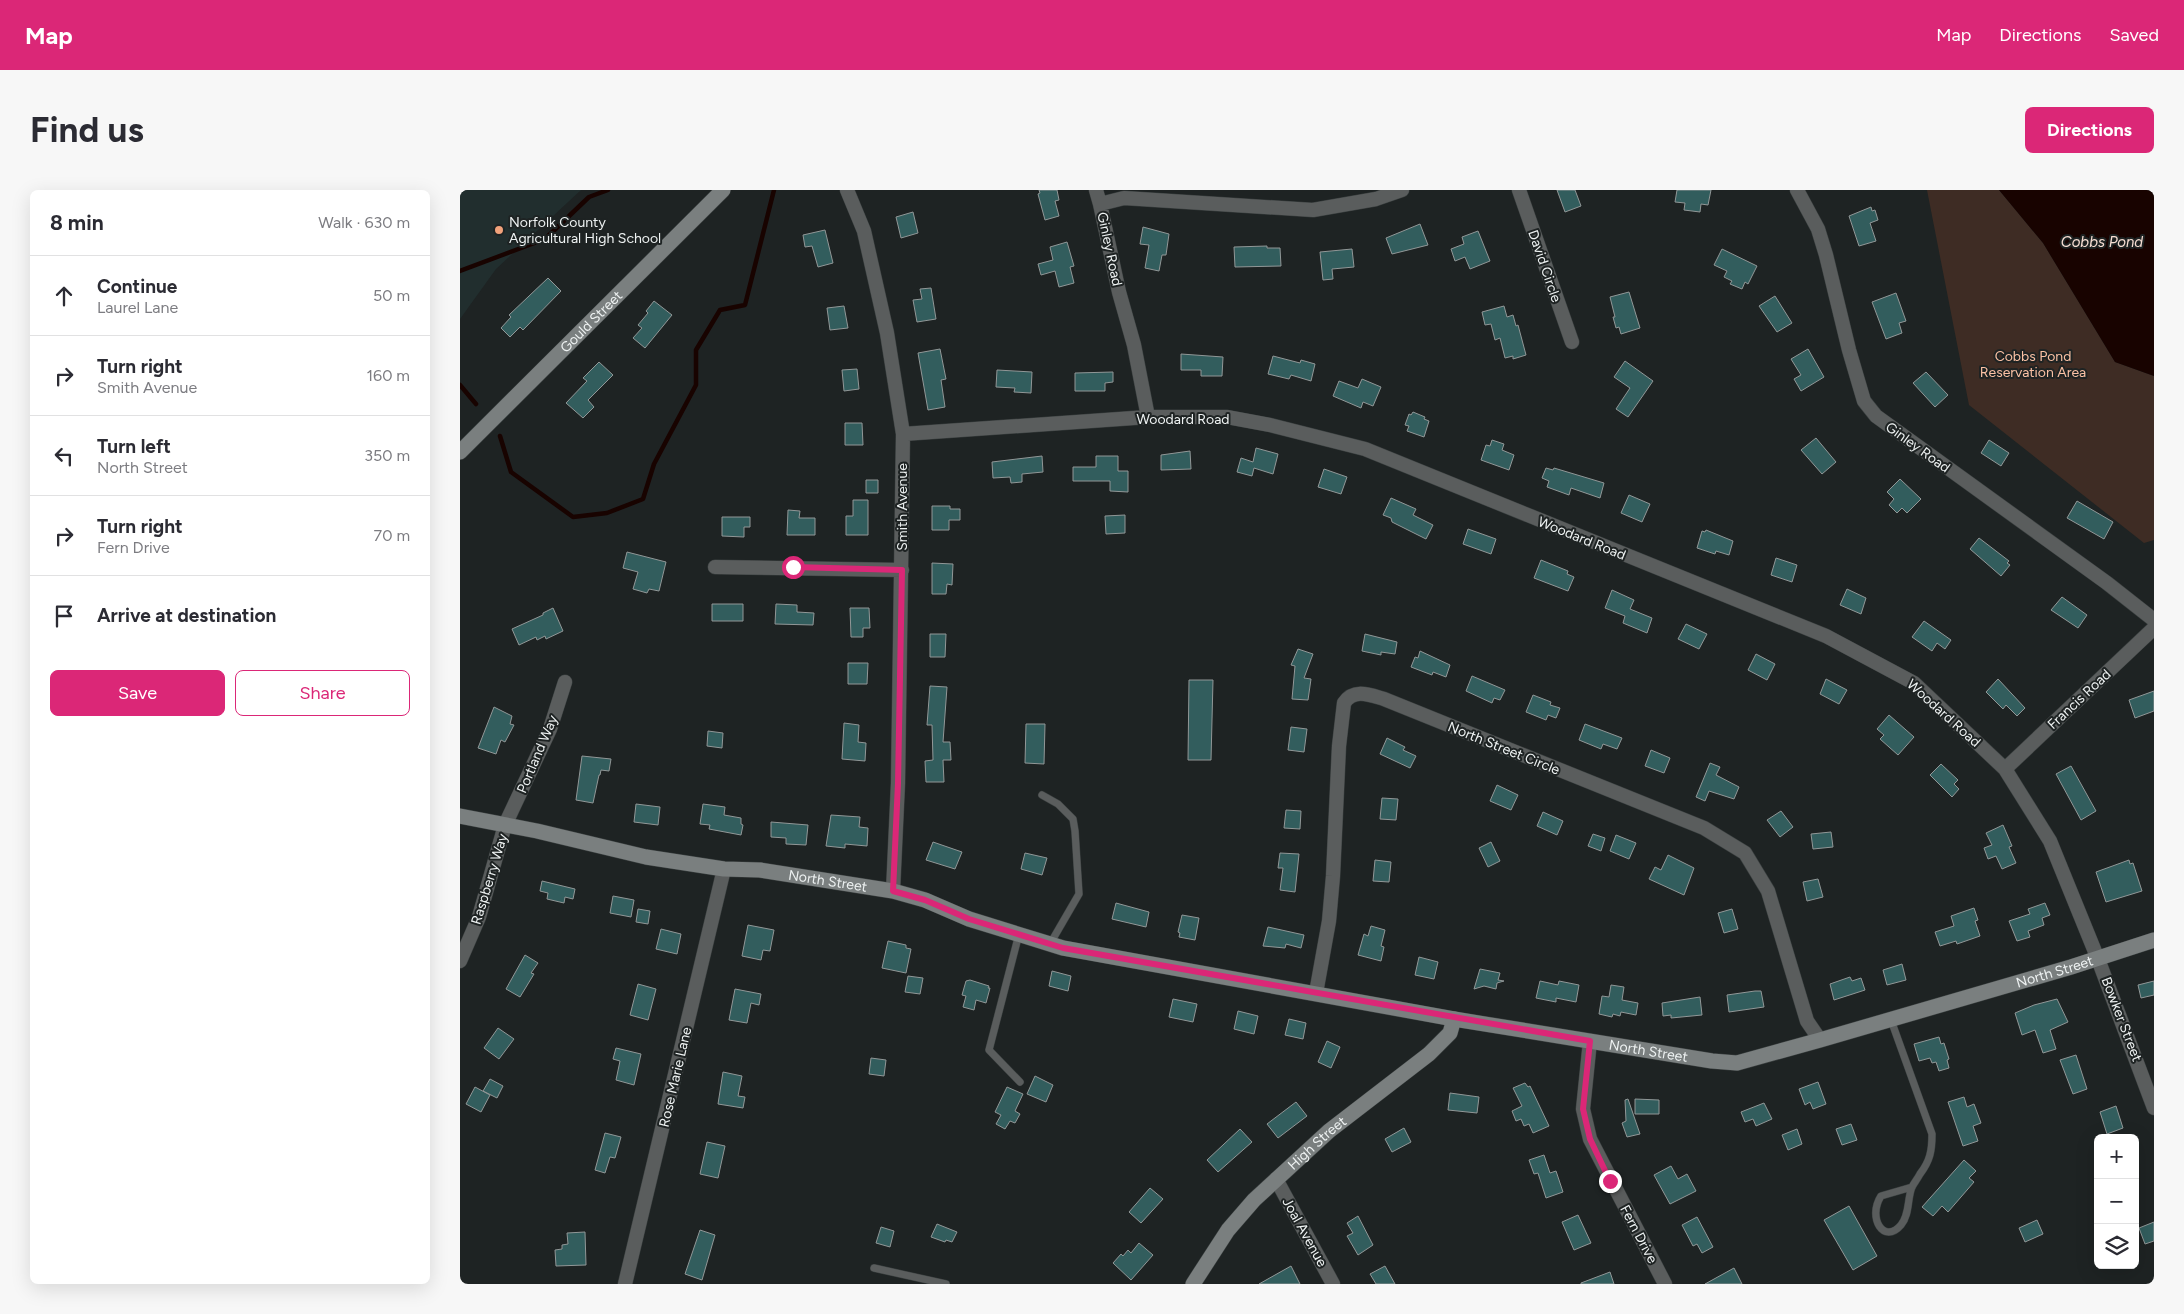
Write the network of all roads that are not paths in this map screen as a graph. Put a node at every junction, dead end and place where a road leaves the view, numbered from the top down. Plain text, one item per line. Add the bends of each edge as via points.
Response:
1 (723, 190) edge
2 (847, 190) edge
3 (1402, 190) edge
4 (1519, 190) edge
5 (1797, 190) edge
6 (1098, 197) edge
7 (1572, 342) dead end
8 (1148, 417) junction
9 (903, 434) junction
10 (460, 452) edge
11 (715, 567) dead end
12 (902, 570) junction
13 (2154, 620) edge
14 (2154, 628) edge
15 (565, 682) dead end
16 (2005, 769) junction
17 (1042, 795) dead end
18 (460, 816) edge
19 (505, 824) junction
20 (724, 869) junction
21 (893, 891) junction
22 (1019, 934) junction
23 (2154, 940) edge
24 (1049, 944) junction
25 (2098, 959) junction
26 (460, 961) edge
27 (1316, 993) junction
28 (1454, 1019) junction
29 (1891, 1020) junction
30 (1820, 1040) junction
31 (1590, 1041) junction
32 (1020, 1082) dead end
33 (2154, 1108) edge
34 (1276, 1180) junction
35 (1912, 1187) junction
36 (874, 1268) dead end
37 (625, 1284) edge
38 (946, 1284) edge
39 (1193, 1284) edge
40 (1333, 1284) edge
41 (1665, 1284) edge

1 - 10 street, Gould Street
2 - 9 street, Smith Avenue via 866,240 887,333
3 - 6 street, Ginley Road via 1376,199 1313,210
4 - 7 street, David Circle
5 - 13 street, Ginley Road via 1818,228 1864,401 1876,416
6 - 8 street, Ginley Road
8 - 9 street, Woodard Road
8 - 16 street, Woodard Road via 1227,417 1365,449 1727,594 1826,636 1914,682
9 - 12 street, Smith Avenue
11 - 12 street
12 - 21 street, Smith Avenue
14 - 16 street, Francis Road
15 - 19 street, Portland Way via 550,729
16 - 25 street, Woodard Road via 2050,842
17 - 24 lane via 1058,804 1073,819 1079,894
18 - 19 street, North Street
19 - 20 street, North Street via 646,857
19 - 26 street, Raspberry Way via 479,917
20 - 21 street, North Street via 760,870
20 - 37 street, Rose Marie Lane
21 - 22 street, North Street
22 - 24 street, North Street
22 - 32 lane via 989,1050
23 - 25 street, North Street
24 - 27 street, North Street
25 - 29 street, North Street
25 - 33 street, Bowker Street
27 - 28 street, North Street
27 - 30 street, North Street Circle via 1329,921 1344,703 1348,697 1360,693 1384,699 1704,828 1745,853 1768,891 1807,1021
28 - 31 street, North Street
28 - 34 street, High Street via 1450,1033 1429,1054 1328,1131
29 - 30 street, North Street
29 - 35 lane via 1932,1134 1929,1162
30 - 31 street, North Street via 1737,1063
31 - 41 street, Fern Drive via 1583,1109 1590,1139
34 - 39 street, High Street via 1228,1230
34 - 40 street, Joal Avenue
35 - 35 lane via 1907,1214 1901,1225 1892,1231 1879,1227 1875,1217 1876,1203 1881,1196
36 - 38 lane

